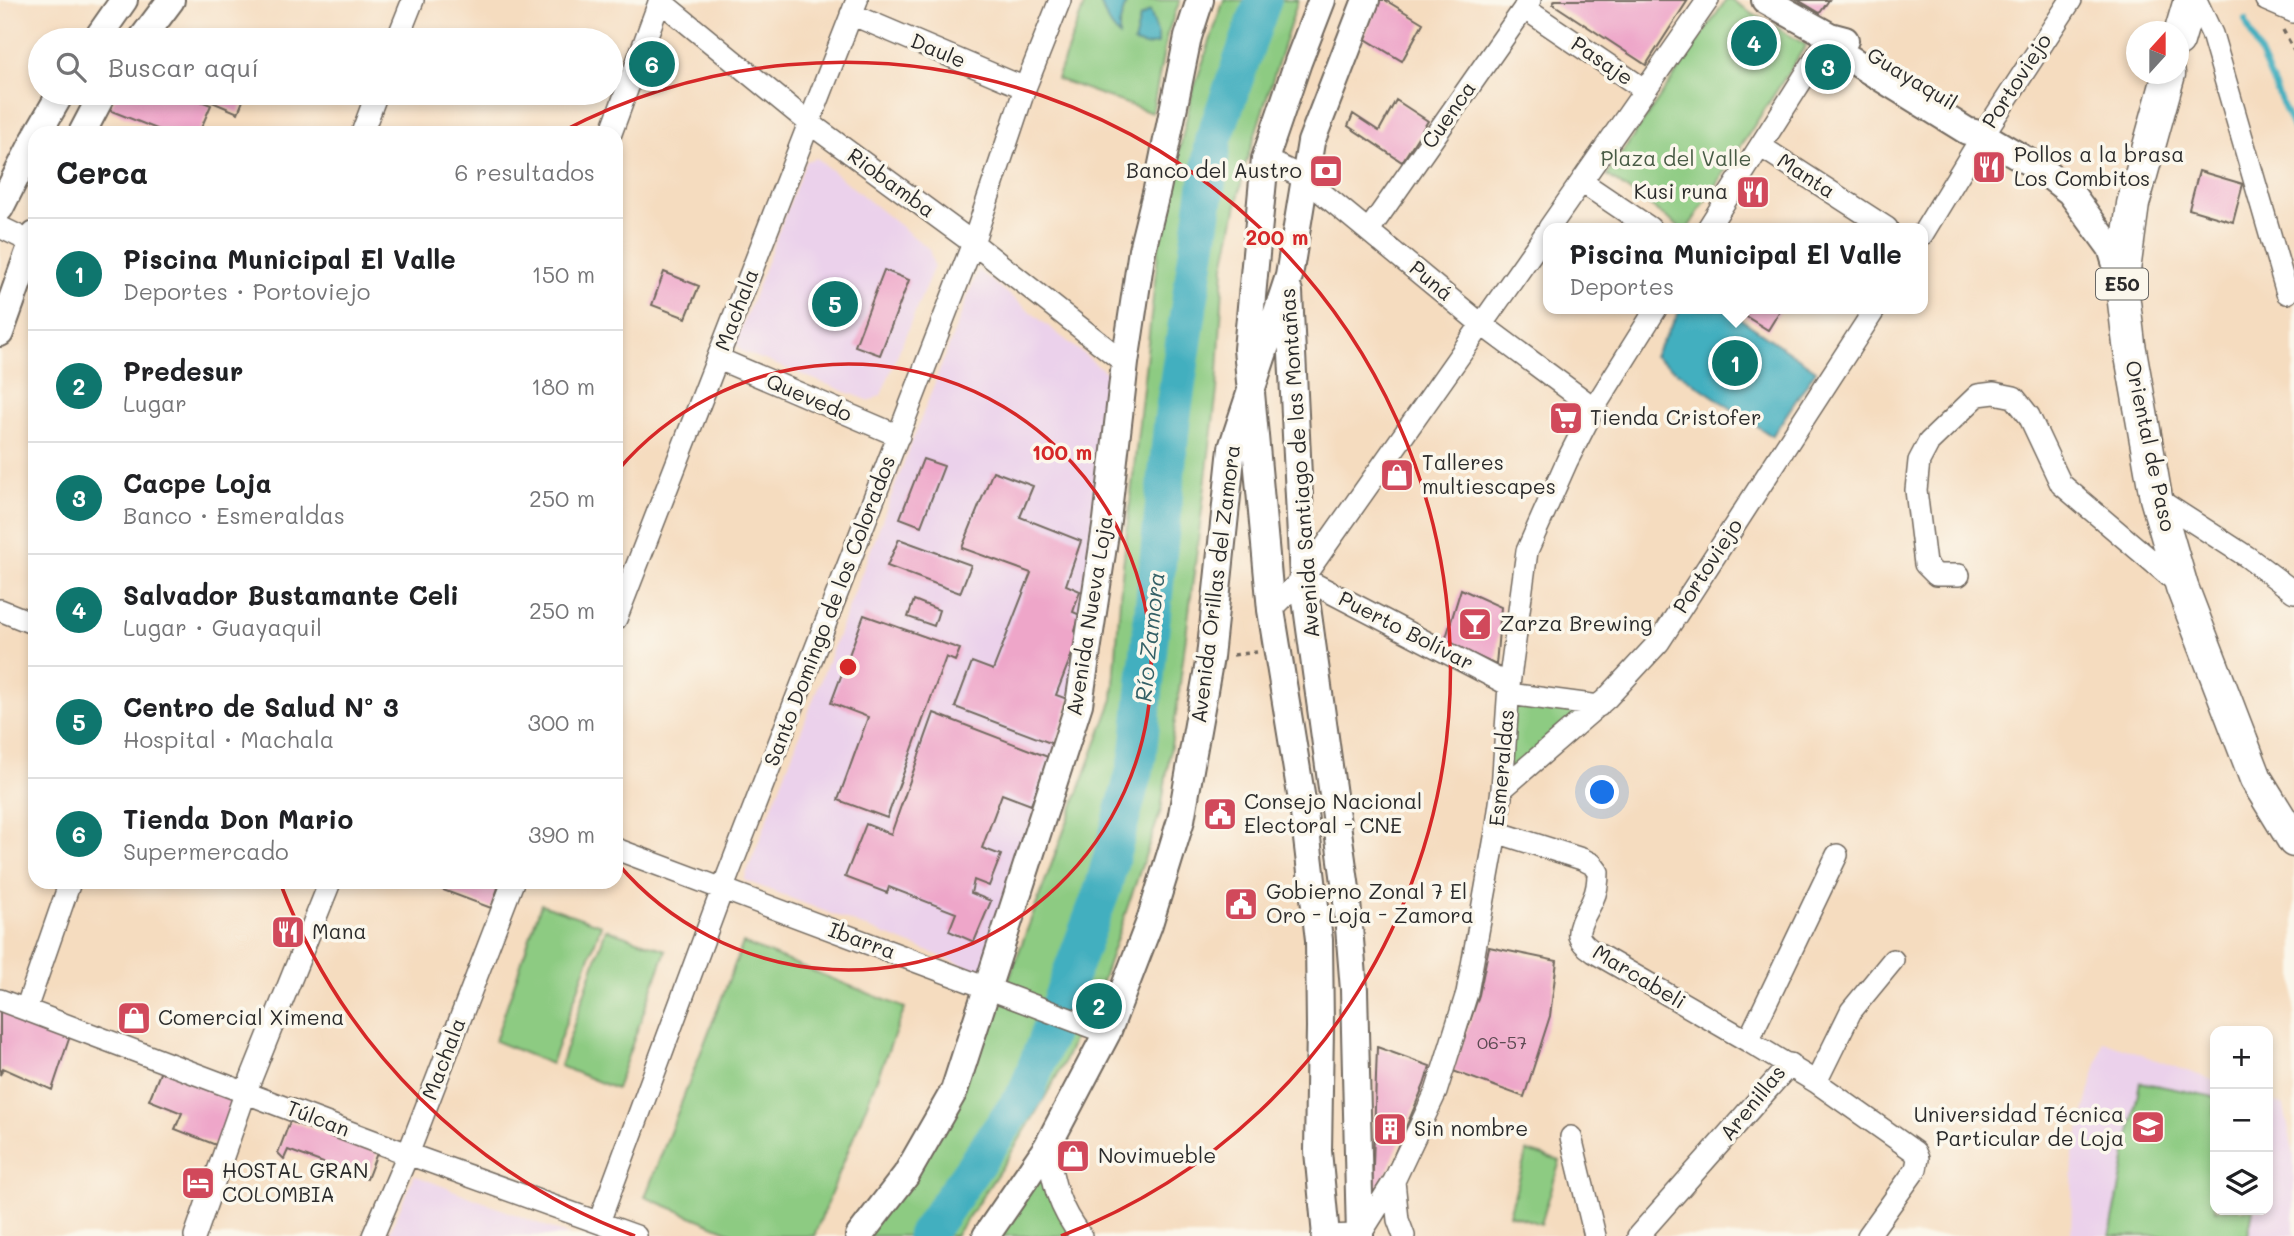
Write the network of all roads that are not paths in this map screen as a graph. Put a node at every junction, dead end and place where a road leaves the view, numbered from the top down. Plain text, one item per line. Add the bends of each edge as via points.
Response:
1 (124, 0) edge
2 (171, 0) edge
3 (413, 0) edge
4 (660, 0) edge
5 (1060, 0) edge
6 (1200, 0) edge
7 (1322, 0) edge
8 (1366, 0) edge
9 (1708, 0) edge
10 (1765, 0) edge
11 (2190, 0) edge
12 (2196, 0) edge
13 (2266, 0) edge
14 (1527, 4) edge
15 (2060, 4) edge
16 (854, 7) edge
17 (2294, 12) edge
18 (2184, 21) edge
19 (104, 28) edge
20 (150, 28) edge
21 (402, 28) edge
22 (1830, 36) junction
23 (2166, 84) edge
24 (1025, 88) junction
25 (1645, 90) junction
26 (623, 100) edge
27 (54, 105) edge
28 (97, 105) edge
29 (372, 105) edge
30 (621, 105) edge
31 (808, 122) junction
32 (42, 126) edge
33 (86, 126) edge
34 (365, 126) edge
35 (614, 126) edge
36 (1983, 135) junction
37 (1760, 146) junction
38 (28, 153) edge
39 (1265, 159) junction
40 (1304, 178) junction
41 (1582, 182) junction
42 (0, 208) edge
43 (1552, 223) edge
44 (1643, 223) edge
45 (1711, 223) edge
46 (1879, 223) edge
47 (1928, 225) edge
48 (0, 227) edge
49 (1369, 230) junction
50 (1543, 236) edge
51 (28, 238) edge
52 (973, 243) junction
53 (28, 256) edge
54 (1289, 276) junction
55 (2122, 285) junction
56 (2287, 293) dead end
57 (1653, 314) edge
58 (1872, 314) edge
59 (1481, 324) junction
60 (0, 333) edge
61 (719, 359) junction
62 (1125, 363) junction
63 (1250, 390) junction
64 (1594, 408) junction
65 (899, 436) junction
66 (2156, 498) junction
67 (1959, 575) dead end
68 (1303, 578) junction
69 (2182, 587) junction
70 (2294, 592) edge
71 (623, 602) edge
72 (0, 610) edge
73 (1271, 610) junction
74 (28, 621) edge
75 (1509, 689) junction
76 (1599, 706) junction
77 (1502, 789) junction
78 (1496, 832) junction
79 (2294, 841) edge
80 (623, 852) edge
81 (1837, 855) dead end
82 (67, 889) edge
83 (327, 889) edge
84 (510, 889) edge
85 (722, 890) junction
86 (1893, 960) dead end
87 (997, 991) junction
88 (0, 1000) edge
89 (26, 1009) junction
90 (1098, 1030) junction
91 (1748, 1041) junction
92 (1790, 1064) junction
93 (1816, 1082) junction
94 (246, 1091) junction
95 (1571, 1137) dead end
96 (1047, 1147) junction
97 (408, 1154) junction
98 (1394, 1181) junction
99 (599, 1222) junction
100 (195, 1236) edge
101 (373, 1236) edge
102 (636, 1236) edge
103 (859, 1236) edge
104 (986, 1236) edge
105 (1081, 1236) edge
106 (1325, 1236) edge
107 (1360, 1236) edge
108 (1404, 1236) edge
109 (1595, 1236) edge
110 (1638, 1236) edge
111 (1868, 1236) edge

1 - 19 main road
2 - 20 main road
3 - 21 street
4 - 26 street
4 - 31 street, Riobamba
5 - 24 street, Santo Domingo de los Colorados
6 - 62 main road, Avenida Nueva Loja via 1142,250
7 - 39 main road, Avenida Orillas del Zamora
8 - 40 main road, Avenida Orillas del Zamora via 1311,142
9 - 25 street
10 - 22 main road, Guayaquil
11 - 18 highway
12 - 56 street via 2212,34
13 - 17 street
14 - 25 street, Pasaje
14 - 49 street, Cuenca
15 - 36 street, Portoviejo
16 - 24 street, Daule
16 - 31 street, Machala
22 - 36 main road, Guayaquil via 1839,52 1967,131
22 - 37 street
23 - 55 highway, Oriental de Paso / E50 via 2133,204
24 - 52 street, Santo Domingo de los Colorados
25 - 41 street
27 - 32 main road
28 - 33 main road
29 - 34 street
30 - 35 street
31 - 52 street, Riobamba
31 - 61 street, Machala
36 - 47 street, Portoviejo
36 - 55 main road, Guayaquil via 2070,192 2111,248
37 - 45 street
37 - 46 street, Manta
38 - 42 main road
39 - 40 street, Puná
39 - 63 main road, Avenida Orillas del Zamora via 1247,349
40 - 49 street, Puná
40 - 54 main road, Avenida Orillas del Zamora
41 - 43 street
41 - 44 street
48 - 51 street
49 - 59 street, Puná
50 - 59 street
52 - 62 street, Riobamba
52 - 65 street, Santo Domingo de los Colorados
53 - 60 main road
54 - 63 main road, Avenida Orillas del Zamora
54 - 68 main road, Avenida Santiago de las Montañas
55 - 66 highway, Oriental de Paso / E50
57 - 64 street, Esmeraldas
58 - 76 street, Portoviejo via 1659,642
59 - 64 street, Puná
59 - 68 street
61 - 65 street, Quevedo
61 - 71 street, Machala
62 - 87 main road, Avenida Nueva Loja via 1079,704
63 - 73 main road, Avenida Santiago de las Montañas
63 - 90 main road, Avenida Orillas del Zamora via 1231,448 1210,657 1181,820 1149,925
64 - 75 street, Esmeraldas via 1527,551
65 - 85 street, Santo Domingo de los Colorados
66 - 69 highway, Oriental de Paso / E50
66 - 70 street
67 - 69 street via 1936,575 1925,564 1916,490 1919,461 1929,442 1978,396 1994,393 2014,397 2029,416 2061,484
68 - 73 street
68 - 75 street, Puerto Bolívar
68 - 107 main road, Avenida Santiago de las Montañas via 1346,889 1354,990
69 - 79 highway, Oriental de Paso / E50 via 2256,779
72 - 74 street
73 - 106 main road, Avenida Santiago de las Montañas via 1319,940 1318,1151
75 - 76 street, Puerto Bolívar
75 - 77 street, Esmeraldas
76 - 77 street, Portoviejo
77 - 78 street, Esmeraldas
78 - 91 street, Marcabeli via 1591,864 1598,881 1578,934 1583,943
78 - 98 street, Esmeraldas via 1467,993 1436,1091
80 - 85 street, Ibarra
81 - 91 street, Arenillas
82 - 89 street
83 - 94 street
84 - 97 street, Machala
85 - 87 street, Ibarra
85 - 99 street, Santo Domingo de los Colorados
86 - 93 street via 1852,1011
87 - 90 street, Ibarra
87 - 103 main road, Avenida Nueva Loja via 954,1091 906,1175
88 - 89 street, Túlcan
89 - 94 street, Túlcan
90 - 96 main road, Avenida Orillas del Zamora
91 - 92 street, Arenillas
92 - 93 street
92 - 110 street, Arenillas
93 - 111 street via 1918,1159 1916,1169
94 - 97 street, Túlcan
94 - 100 street
95 - 109 street
96 - 104 main road, Avenida Orillas del Zamora
96 - 105 street via 1057,1196
97 - 99 street, Túlcan
97 - 101 street, Machala
98 - 107 street, Esmeraldas
98 - 108 street
99 - 102 street, Túlcan
106 - 107 street

